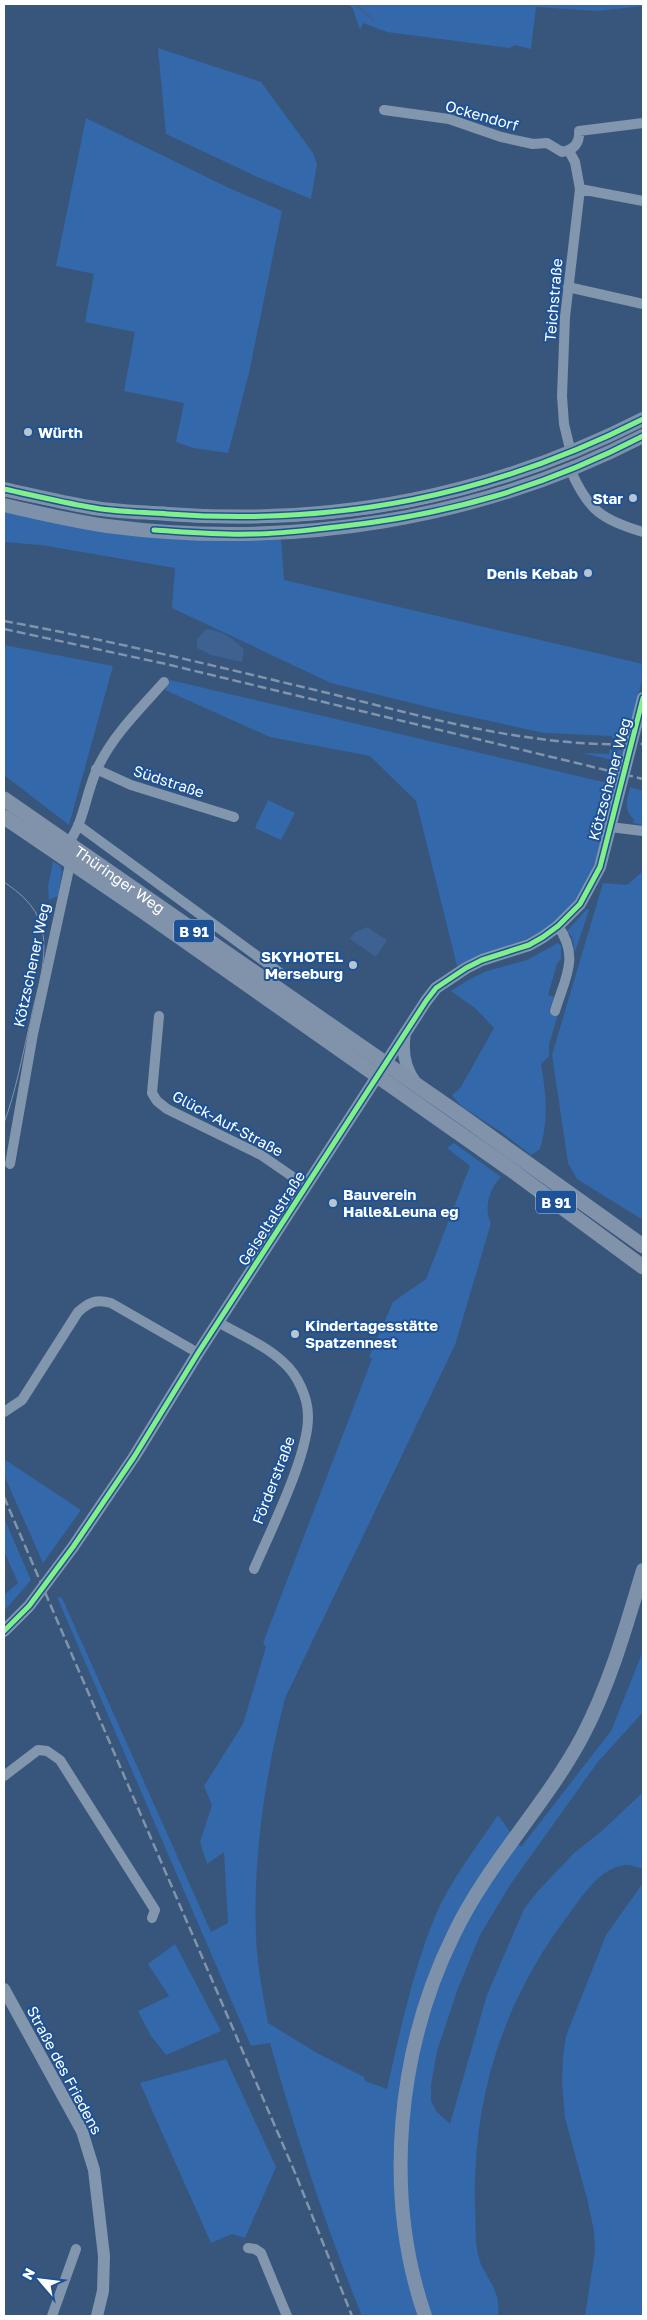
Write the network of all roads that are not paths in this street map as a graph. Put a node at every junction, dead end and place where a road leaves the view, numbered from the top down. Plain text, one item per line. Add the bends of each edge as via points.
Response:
1 (384, 110) dead end
2 (643, 123) edge
3 (569, 151) junction
4 (580, 189) junction
5 (643, 201) edge
6 (568, 287) junction
7 (643, 304) edge
8 (643, 419) edge
9 (643, 436) edge
10 (571, 453) junction
11 (571, 471) junction
12 (4, 489) edge
13 (4, 505) edge
14 (643, 532) edge
15 (164, 682) dead end
16 (643, 698) edge
17 (96, 769) junction
18 (4, 799) edge
19 (4, 817) edge
20 (234, 817) dead end
21 (78, 825) junction
22 (610, 827) junction
23 (643, 831) edge
24 (69, 842) junction
25 (72, 864) junction
26 (600, 867) joint
27 (558, 926) junction
28 (248, 949) junction
29 (239, 962) junction
30 (283, 975) dead end
31 (555, 1011) dead end
32 (159, 1016) dead end
33 (406, 1031) junction
34 (385, 1063) junction
35 (377, 1077) junction
36 (421, 1088) junction
37 (10, 1164) dead end
38 (306, 1186) junction
39 (643, 1246) edge
40 (643, 1267) edge
41 (218, 1322) junction
42 (198, 1353) junction
43 (4, 1412) edge
44 (254, 1569) dead end
45 (643, 1570) edge
46 (4, 1631) edge
47 (4, 1776) edge
48 (152, 1918) dead end
49 (4, 1989) edge
50 (248, 2248) dead end
51 (76, 2249) dead end
52 (52, 2316) edge
53 (97, 2316) edge
54 (287, 2316) edge
55 (425, 2316) edge

1 - 3 street, Ockendorf via 449,119 501,137 533,144 547,143 562,152
2 - 3 street via 579,130 579,138
3 - 4 street, Teichstraße via 575,162
4 - 5 street
4 - 6 street, Teichstraße
6 - 7 street
6 - 10 street, Teichstraße via 562,396
8 - 10 main road
9 - 11 main road
10 - 12 main road via 510,476 388,506 254,518 90,508
11 - 13 main road via 485,500 391,520 283,533 154,530 88,523
11 - 14 street via 591,506 619,525
15 - 17 street via 108,746
16 - 22 street, Kötzschener Weg
17 - 20 street, Südstraße via 131,785
17 - 21 street
18 - 24 main road, Thüringer Weg / B 91
19 - 25 main road, Thüringer Weg / B 91
21 - 24 street
21 - 28 street, Thüringer Weg
22 - 23 street
22 - 26 street, Kötzschener Weg
24 - 29 main road, Thüringer Weg / B 91
25 - 35 main road, Thüringer Weg / B 91
25 - 37 street, Kötzschener Weg via 58,914
26 - 27 street, Geiseltalstraße via 580,904
27 - 31 street via 571,953
27 - 33 street, Geiseltalstraße via 529,945 482,960 453,976 436,988
28 - 29 street
28 - 30 street, Thüringer Weg
29 - 34 main road, Thüringer Weg / B 91
32 - 38 street, Glück-Auf-Straße via 152,1093 157,1101 261,1155
33 - 34 street, Geiseltalstraße
33 - 36 street via 403,1044 405,1062 410,1076
34 - 35 street, Geiseltalstraße
34 - 36 main road, B 91
35 - 38 street, Geiseltalstraße
35 - 40 main road, B 91
36 - 39 main road, B 91
38 - 41 street, Geiseltalstraße
41 - 42 street, Geiseltalstraße
41 - 44 street, Förderstraße via 285,1363 305,1396 308,1415 306,1437 292,1479
42 - 43 street via 111,1303 100,1300 88,1303 78,1312 22,1400
42 - 46 street, Geiseltalstraße via 134,1457 73,1546 29,1606
45 - 55 main road via 604,1693 557,1778 454,1933 416,2034 401,2140 401,2177 411,2264
47 - 48 street via 38,1750 47,1751 60,1760 155,1910
49 - 53 street, Straße des Friedens via 82,2131 94,2170 104,2256
50 - 54 street via 261,2253
51 - 52 street

